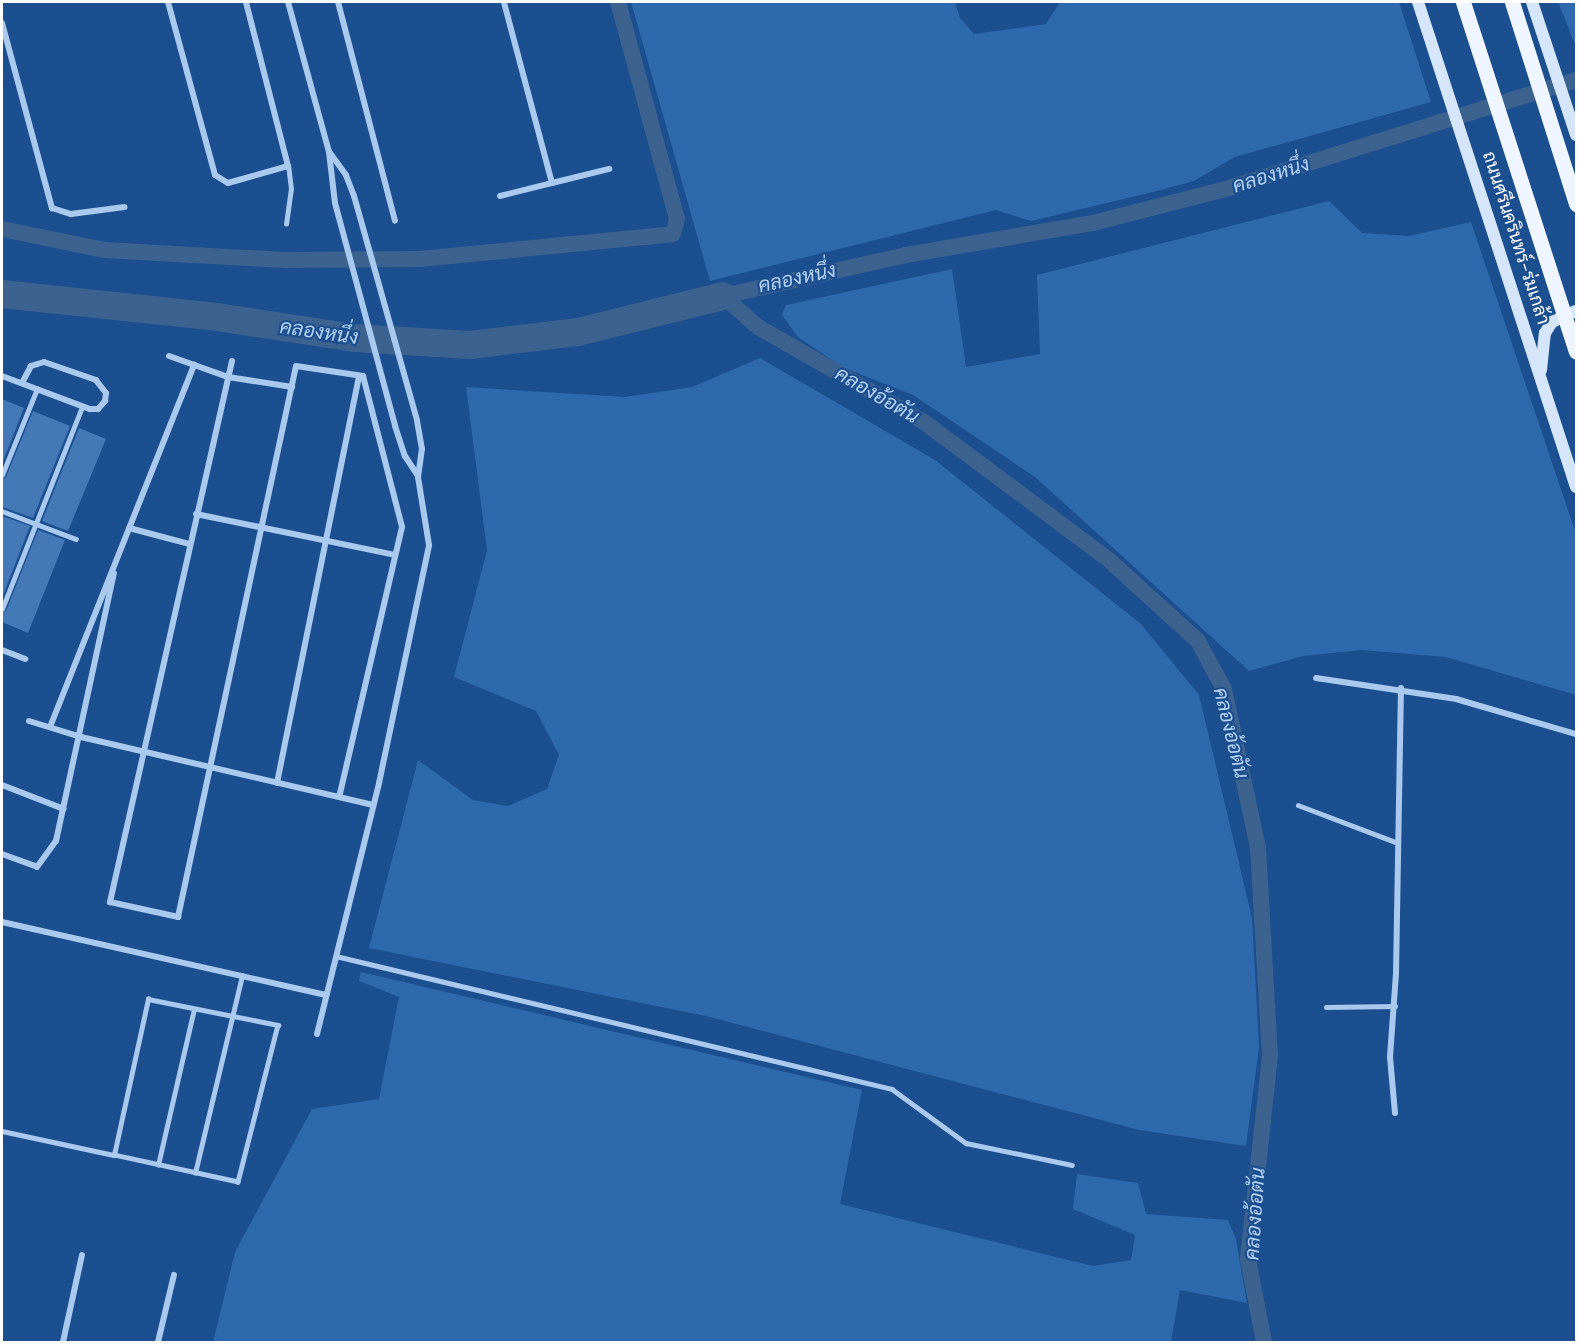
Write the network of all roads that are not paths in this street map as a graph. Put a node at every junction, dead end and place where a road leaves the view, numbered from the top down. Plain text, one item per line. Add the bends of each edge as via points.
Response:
1 (168, 2) edge
2 (246, 2) edge
3 (288, 2) edge
4 (338, 2) edge
5 (504, 2) edge
6 (1463, 2) edge
7 (1512, 2) edge
8 (1532, 2) edge
9 (1420, 8) edge
10 (2, 23) edge
11 (1576, 135) edge
12 (329, 152) junction
13 (288, 166) junction
14 (609, 169) dead end
15 (552, 183) junction
16 (500, 196) dead end
17 (1576, 204) edge
18 (125, 207) dead end
19 (395, 221) dead end
20 (286, 224) dead end
21 (1576, 311) edge
22 (1576, 351) edge
23 (169, 356) dead end
24 (232, 361) dead end
25 (194, 365) junction
26 (1540, 374) junction
27 (2, 376) edge
28 (359, 376) junction
29 (228, 377) junction
30 (22, 383) junction
31 (291, 387) junction
32 (37, 388) junction
33 (82, 407) junction
34 (2, 475) edge
35 (418, 477) junction
36 (1576, 487) edge
37 (2, 511) edge
38 (196, 514) junction
39 (34, 524) junction
40 (262, 525) junction
41 (129, 528) junction
42 (76, 539) dead end
43 (327, 540) junction
44 (189, 544) junction
45 (118, 555) junction
46 (395, 555) junction
47 (2, 609) edge
48 (2, 650) edge
49 (25, 659) dead end
50 (1316, 678) dead end
51 (1401, 688) junction
52 (29, 721) dead end
53 (50, 727) junction
54 (1576, 734) edge
55 (81, 737) junction
56 (141, 752) junction
57 (210, 767) junction
58 (277, 783) junction
59 (2, 785) edge
60 (339, 797) junction
61 (373, 805) junction
62 (1298, 806) dead end
63 (64, 809) junction
64 (1398, 843) junction
65 (2, 854) edge
66 (2, 922) edge
67 (336, 956) junction
68 (242, 976) junction
69 (326, 995) junction
70 (1395, 1006) junction
71 (1326, 1007) dead end
72 (194, 1008) junction
73 (233, 1017) junction
74 (317, 1034) dead end
75 (1395, 1113) dead end
76 (2, 1131) edge
77 (114, 1155) junction
78 (158, 1165) junction
79 (1072, 1165) dead end
80 (195, 1173) junction
81 (82, 1255) dead end
82 (174, 1275) dead end
83 (63, 1342) edge
84 (158, 1342) edge

1 - 13 street via 215,175 228,183
2 - 13 street
3 - 12 street
4 - 19 street
5 - 15 street
6 - 22 main road, ถนนศรีนครินทร์-ร่มเกล้า, bridge
7 - 17 main road
8 - 11 main road
9 - 26 main road, ถนนศรีนครินทร์-ร่มเกล้า
10 - 18 street via 52,208 71,214
12 - 35 street via 335,203 395,426 405,456
12 - 35 street via 346,175 354,196 417,420 422,449
13 - 20 lane via 291,189
14 - 15 street
15 - 16 street
21 - 26 main road via 1552,322 1545,333
23 - 25 street
24 - 29 street
25 - 29 street
25 - 41 street
26 - 36 main road, ถนนศรีนครินทร์-ร่มเกล้า
27 - 30 street
28 - 31 street via 296,366
28 - 43 street
28 - 46 street via 363,376 402,526
29 - 31 street
29 - 38 street
30 - 32 street
30 - 33 street via 27,370 37,363 96,380 106,393 105,401 98,409
31 - 40 street
32 - 33 street
32 - 34 lane
33 - 39 lane
35 - 61 street via 428,519 425,575
37 - 39 lane
38 - 40 street
38 - 44 street
39 - 42 lane
39 - 47 lane
40 - 43 street
40 - 57 street
41 - 44 street
41 - 45 street
43 - 46 street
43 - 58 street
44 - 56 street
45 - 53 street
45 - 55 street
46 - 60 street
48 - 49 street
50 - 51 street
51 - 54 street via 1456,699
51 - 64 street
52 - 53 street
53 - 55 street
55 - 56 street
55 - 63 street
56 - 57 street
56 - 57 street via 110,902 178,917
57 - 58 street
58 - 60 street
59 - 63 street
60 - 61 street
61 - 67 street
62 - 64 lane
63 - 65 street via 56,841 36,867
64 - 70 street
66 - 68 street
67 - 69 street
67 - 79 lane via 892,1089 966,1143
68 - 69 street
68 - 73 lane
69 - 74 street
70 - 71 lane
70 - 75 street via 1390,1076
72 - 73 lane
72 - 77 lane via 148,999
72 - 78 lane
73 - 80 lane
73 - 80 lane via 278,1025 238,1182
76 - 77 lane
77 - 78 lane
78 - 80 lane
81 - 83 street
82 - 84 street

